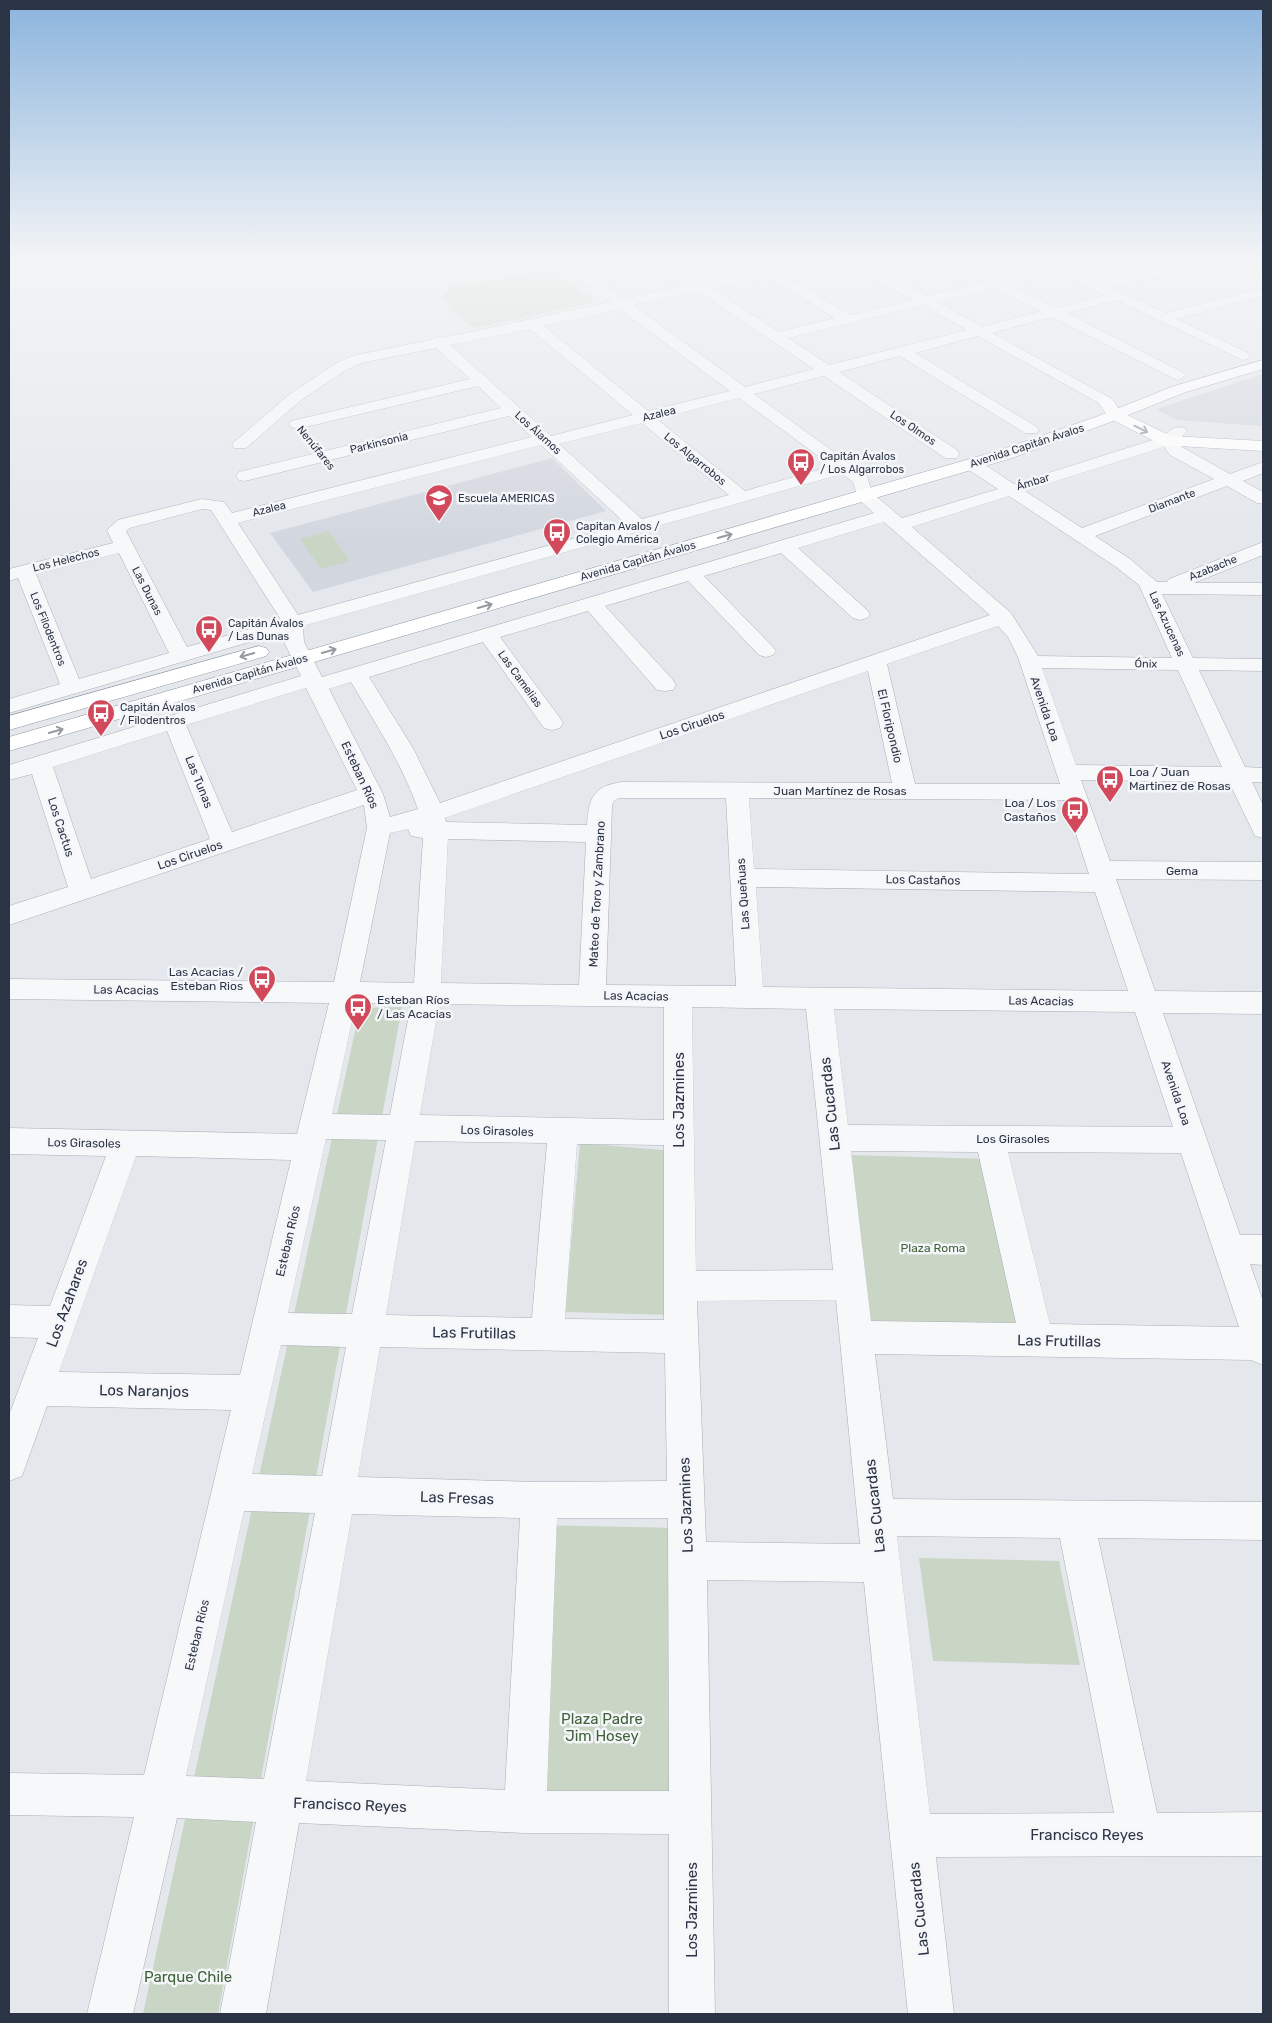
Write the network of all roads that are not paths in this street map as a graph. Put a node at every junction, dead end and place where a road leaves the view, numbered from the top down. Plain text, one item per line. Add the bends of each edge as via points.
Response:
1 (382, 353) edge
2 (568, 353) edge
3 (689, 353) edge
4 (801, 353) edge
5 (892, 353) edge
6 (906, 353) edge
7 (1020, 353) edge
8 (1134, 353) edge
9 (1237, 353) edge
10 (1251, 353) edge
11 (451, 355) joint
12 (1242, 356) junction
13 (432, 359) dead end
14 (1263, 364) edge
15 (826, 370) junction
16 (356, 376) dead end
17 (1177, 376) junction
18 (481, 381) junction
19 (1148, 386) dead end
20 (309, 387) junction
21 (742, 392) junction
22 (1117, 406) junction
23 (281, 408) junction
24 (513, 410) junction
25 (644, 417) junction
26 (1031, 430) junction
27 (1174, 436) junction
28 (1263, 437) edge
29 (546, 440) junction
30 (240, 444) dead end
31 (1263, 446) edge
32 (952, 454) junction
33 (323, 456) junction
34 (972, 464) junction
35 (1263, 467) edge
36 (845, 468) junction
37 (245, 476) dead end
38 (1228, 480) junction
39 (862, 488) junction
40 (1010, 490) junction
41 (742, 497) junction
42 (1263, 499) edge
43 (227, 520) junction
44 (893, 520) junction
45 (639, 526) junction
46 (118, 527) joint
47 (1080, 535) junction
48 (124, 546) junction
49 (785, 546) junction
50 (1263, 548) edge
51 (17, 573) edge
52 (692, 574) junction
53 (501, 583) dead end
54 (1157, 588) junction
55 (1263, 589) edge
56 (593, 604) junction
57 (860, 614) dead end
58 (1004, 617) junction
59 (488, 635) junction
60 (300, 640) junction
61 (766, 651) dead end
62 (181, 656) junction
63 (876, 661) junction
64 (1029, 662) junction
65 (1186, 664) junction
66 (1263, 665) edge
67 (357, 675) junction
68 (314, 682) junction
69 (664, 685) dead end
70 (72, 688) junction
71 (9, 706) edge
72 (174, 722) junction
73 (9, 723) edge
74 (552, 723) dead end
75 (9, 744) edge
76 (40, 763) junction
77 (9, 773) edge
78 (1237, 774) junction
79 (1263, 775) edge
80 (1070, 782) junction
81 (737, 790) junction
82 (905, 791) junction
83 (371, 794) junction
84 (607, 794) joint
85 (434, 822) junction
86 (379, 828) junction
87 (1263, 830) edge
88 (600, 834) junction
89 (224, 843) junction
90 (1263, 872) edge
91 (1102, 877) junction
92 (742, 878) junction
93 (82, 891) junction
94 (9, 916) edge
95 (10, 992) edge
96 (345, 992) junction
97 (427, 993) junction
98 (592, 995) junction
99 (678, 996) junction
100 (750, 997) junction
101 (819, 998) junction
102 (1145, 1002) junction
103 (1263, 1003) edge
104 (402, 1128) junction
105 (563, 1133) junction
106 (679, 1134) junction
107 (312, 1137) junction
108 (834, 1138) junction
109 (990, 1139) junction
110 (1192, 1140) junction
111 (9, 1141) edge
112 (125, 1144) junction
113 (1229, 1249) junction
114 (1263, 1250) edge
115 (851, 1285) junction
116 (680, 1286) junction
117 (9, 1321) edge
118 (60, 1322) junction
119 (267, 1329) junction
120 (367, 1331) junction
121 (547, 1334) junction
122 (681, 1337) junction
123 (856, 1337) junction
124 (1037, 1340) junction
125 (1262, 1346) edge
126 (36, 1389) junction
127 (253, 1393) junction
128 (9, 1463) edge
129 (230, 1492) junction
130 (336, 1494) junction
131 (685, 1498) junction
132 (539, 1500) junction
133 (876, 1517) junction
134 (1075, 1519) junction
135 (1263, 1521) edge
136 (688, 1561) junction
137 (881, 1562) junction
138 (9, 1794) edge
139 (160, 1796) junction
140 (281, 1802) junction
141 (525, 1812) junction
142 (691, 1813) junction
143 (1263, 1834) edge
144 (1140, 1835) junction
145 (911, 1836) junction
146 (110, 2014) edge
147 (243, 2014) edge
148 (692, 2014) edge
149 (931, 2014) edge

1 - 20 street via 338,367
2 - 25 street, Los Algarrobos
3 - 21 street, Avenida Loa
4 - 15 street, Los Olmos
5 - 15 street, Azalea
6 - 26 street
7 - 22 street
8 - 17 street
9 - 12 street
10 - 12 main road
11 - 13 street
11 - 18 street, Los Álamos
12 - 17 main road
14 - 22 main road, Avenida Capitán Ávalos
15 - 21 street, Azalea
15 - 32 street, Los Olmos
16 - 20 street
17 - 19 main road
18 - 24 street, Los Álamos
18 - 33 street
20 - 23 street
21 - 25 street, Azalea
21 - 36 street, Avenida Loa
22 - 26 main road, Avenida Capitán Ávalos
22 - 27 main road
22 - 34 main road, Avenida Capitán Ávalos via 1035,445
23 - 30 street
23 - 33 street, Nenúfares
24 - 29 street, Los Álamos
24 - 33 street, Parkinsonia
25 - 29 street, Azalea
25 - 41 street, Los Algarrobos
26 - 32 main road, Avenida Capitán Ávalos
27 - 28 main road
27 - 31 main road
27 - 38 street via 1173,448
27 - 40 street, Ámbar
29 - 33 street, Azalea
29 - 45 street, Los Álamos
32 - 39 main road, Avenida Capitán Ávalos
33 - 37 street, Parkinsonia
33 - 43 street, Azalea
34 - 39 main road, Avenida Capitán Ávalos
34 - 40 street, Las Azucenas
35 - 38 street, Diamante
36 - 39 street, Avenida Loa
36 - 41 street, Avenida Capitán Ávalos
38 - 42 street
38 - 47 street, Diamante
39 - 44 street, Avenida Loa
39 - 53 main road, Avenida Capitán Ávalos
60 -> 39 main road, Avenida Capitán Ávalos
40 - 44 street, Ámbar
40 - 47 street, Las Azucenas
41 - 45 street, Avenida Capitán Ávalos
43 - 46 street, Esteban Ríos via 218,506 202,504
43 - 60 street, Esteban Ríos
44 - 49 street, Avenida Capitán Ávalos
44 - 58 street, Avenida Loa
45 - 60 street, Avenida Capitán Ávalos
46 - 48 street, Las Dunas via 116,530
47 - 54 street, Las Azucenas
48 - 51 street, Los Helechos
48 - 62 street, Las Dunas
49 - 52 street, Avenida Capitán Ávalos
49 - 57 street
50 - 54 street, Azabache via 1248,563
51 - 70 street, Los Filodentros
52 - 56 street, Avenida Capitán Ávalos
52 - 61 street
54 - 55 street, Azabache
54 - 65 street, Las Azucenas
56 - 59 street, Avenida Capitán Ávalos
56 - 69 street
58 - 63 street, Los Ciruelos
58 - 64 street, Avenida Loa
59 - 67 street, Avenida Capitán Ávalos
59 - 74 street, Las Camelias
60 - 62 street, Avenida Capitán Ávalos
60 - 68 street, Esteban Ríos
60 -> 73 main road, Avenida Capitán Ávalos
75 -> 60 main road, Avenida Capitán Ávalos
62 - 70 street, Avenida Capitán Ávalos
63 - 82 street, El Floripondio
63 - 85 street, Los Ciruelos
64 - 65 street, Ónix
64 - 80 street, Avenida Loa
65 - 66 street, Ónix
65 - 78 street, Las Azucenas
67 - 68 street, Avenida Capitán Ávalos
67 - 85 street via 420,782
68 - 72 street, Avenida Capitán Ávalos
68 - 83 street, Esteban Ríos
70 - 71 street, Avenida Capitán Ávalos
72 - 76 street, Avenida Capitán Ávalos
72 - 89 street, Las Tunas
76 - 77 street, Avenida Capitán Ávalos
76 - 93 street, Los Cactus
78 - 79 street, Juan Martínez de Rosas
78 - 80 street, Juan Martínez de Rosas
78 - 87 street, Las Azucenas
80 - 82 street, Juan Martínez de Rosas
80 - 91 street, Avenida Loa
81 - 82 street, Juan Martínez de Rosas
81 - 84 street, Juan Martínez de Rosas via 622,790
81 - 92 street, Las Queñuas
83 - 86 street, Esteban Ríos
83 - 89 street, Los Ciruelos
84 - 88 street, Mateo de Toro y Zambrano via 600,806
85 - 86 street
85 - 88 street
85 - 97 street
86 - 96 street, Esteban Ríos
88 - 98 street, Mateo de Toro y Zambrano
89 - 93 street, Los Ciruelos
90 - 91 street, Gema
91 - 92 street, Los Castaños
91 - 102 street, Avenida Loa
92 - 100 street, Las Queñuas
93 - 94 street, Los Ciruelos
95 - 96 street, Las Acacias
96 - 97 street, Las Acacias
96 - 107 street, Esteban Ríos
97 - 98 street, Las Acacias
97 - 104 street
98 - 99 street, Las Acacias
99 - 100 street, Las Acacias
99 - 106 street, Los Jazmines
100 - 101 street, Las Acacias
101 - 102 street, Las Acacias
101 - 108 street, Las Cucardas
102 - 103 street, Las Acacias
102 - 110 street, Avenida Loa
104 - 105 street, Los Girasoles
104 - 107 street, Los Girasoles
104 - 120 street
105 - 106 street, Los Girasoles
105 - 121 street
106 - 116 street, Los Jazmines
107 - 112 street, Los Girasoles
107 - 119 street, Esteban Ríos
108 - 109 street, Los Girasoles
108 - 115 street, Las Cucardas
109 - 110 street, Los Girasoles
109 - 124 street
110 - 113 street, Avenida Loa
111 - 112 street, Los Girasoles
112 - 118 street, Los Azahares
113 - 114 street
113 - 125 street, Avenida Loa
115 - 116 street
115 - 123 street, Las Cucardas
116 - 122 street, Los Jazmines
117 - 118 street
118 - 126 street, Los Azahares
119 - 120 street, Las Frutillas
119 - 127 street, Esteban Ríos
120 - 121 street, Las Frutillas
120 - 130 street
121 - 122 street, Las Frutillas
122 - 131 street, Los Jazmines
123 - 124 street, Las Frutillas
123 - 133 street, Las Cucardas
124 - 125 street, Las Frutillas
126 - 127 street, Los Naranjos
126 - 128 street, Los Azahares
127 - 129 street, Esteban Ríos
129 - 130 street, Las Fresas
129 - 139 street, Esteban Ríos
130 - 132 street, Las Fresas
130 - 140 street
131 - 132 street, Las Fresas
131 - 136 street, Los Jazmines
132 - 141 street
133 - 134 street
133 - 137 street, Las Cucardas
134 - 135 street
134 - 144 street
136 - 137 street
136 - 142 street, Los Jazmines
137 - 145 street, Las Cucardas
138 - 139 street, Francisco Reyes
139 - 140 street, Francisco Reyes
139 - 146 street, Esteban Ríos
140 - 141 street, Francisco Reyes
140 - 147 street
141 - 142 street, Francisco Reyes
142 - 148 street, Los Jazmines
143 - 144 street, Francisco Reyes
144 - 145 street, Francisco Reyes
145 - 149 street, Las Cucardas

